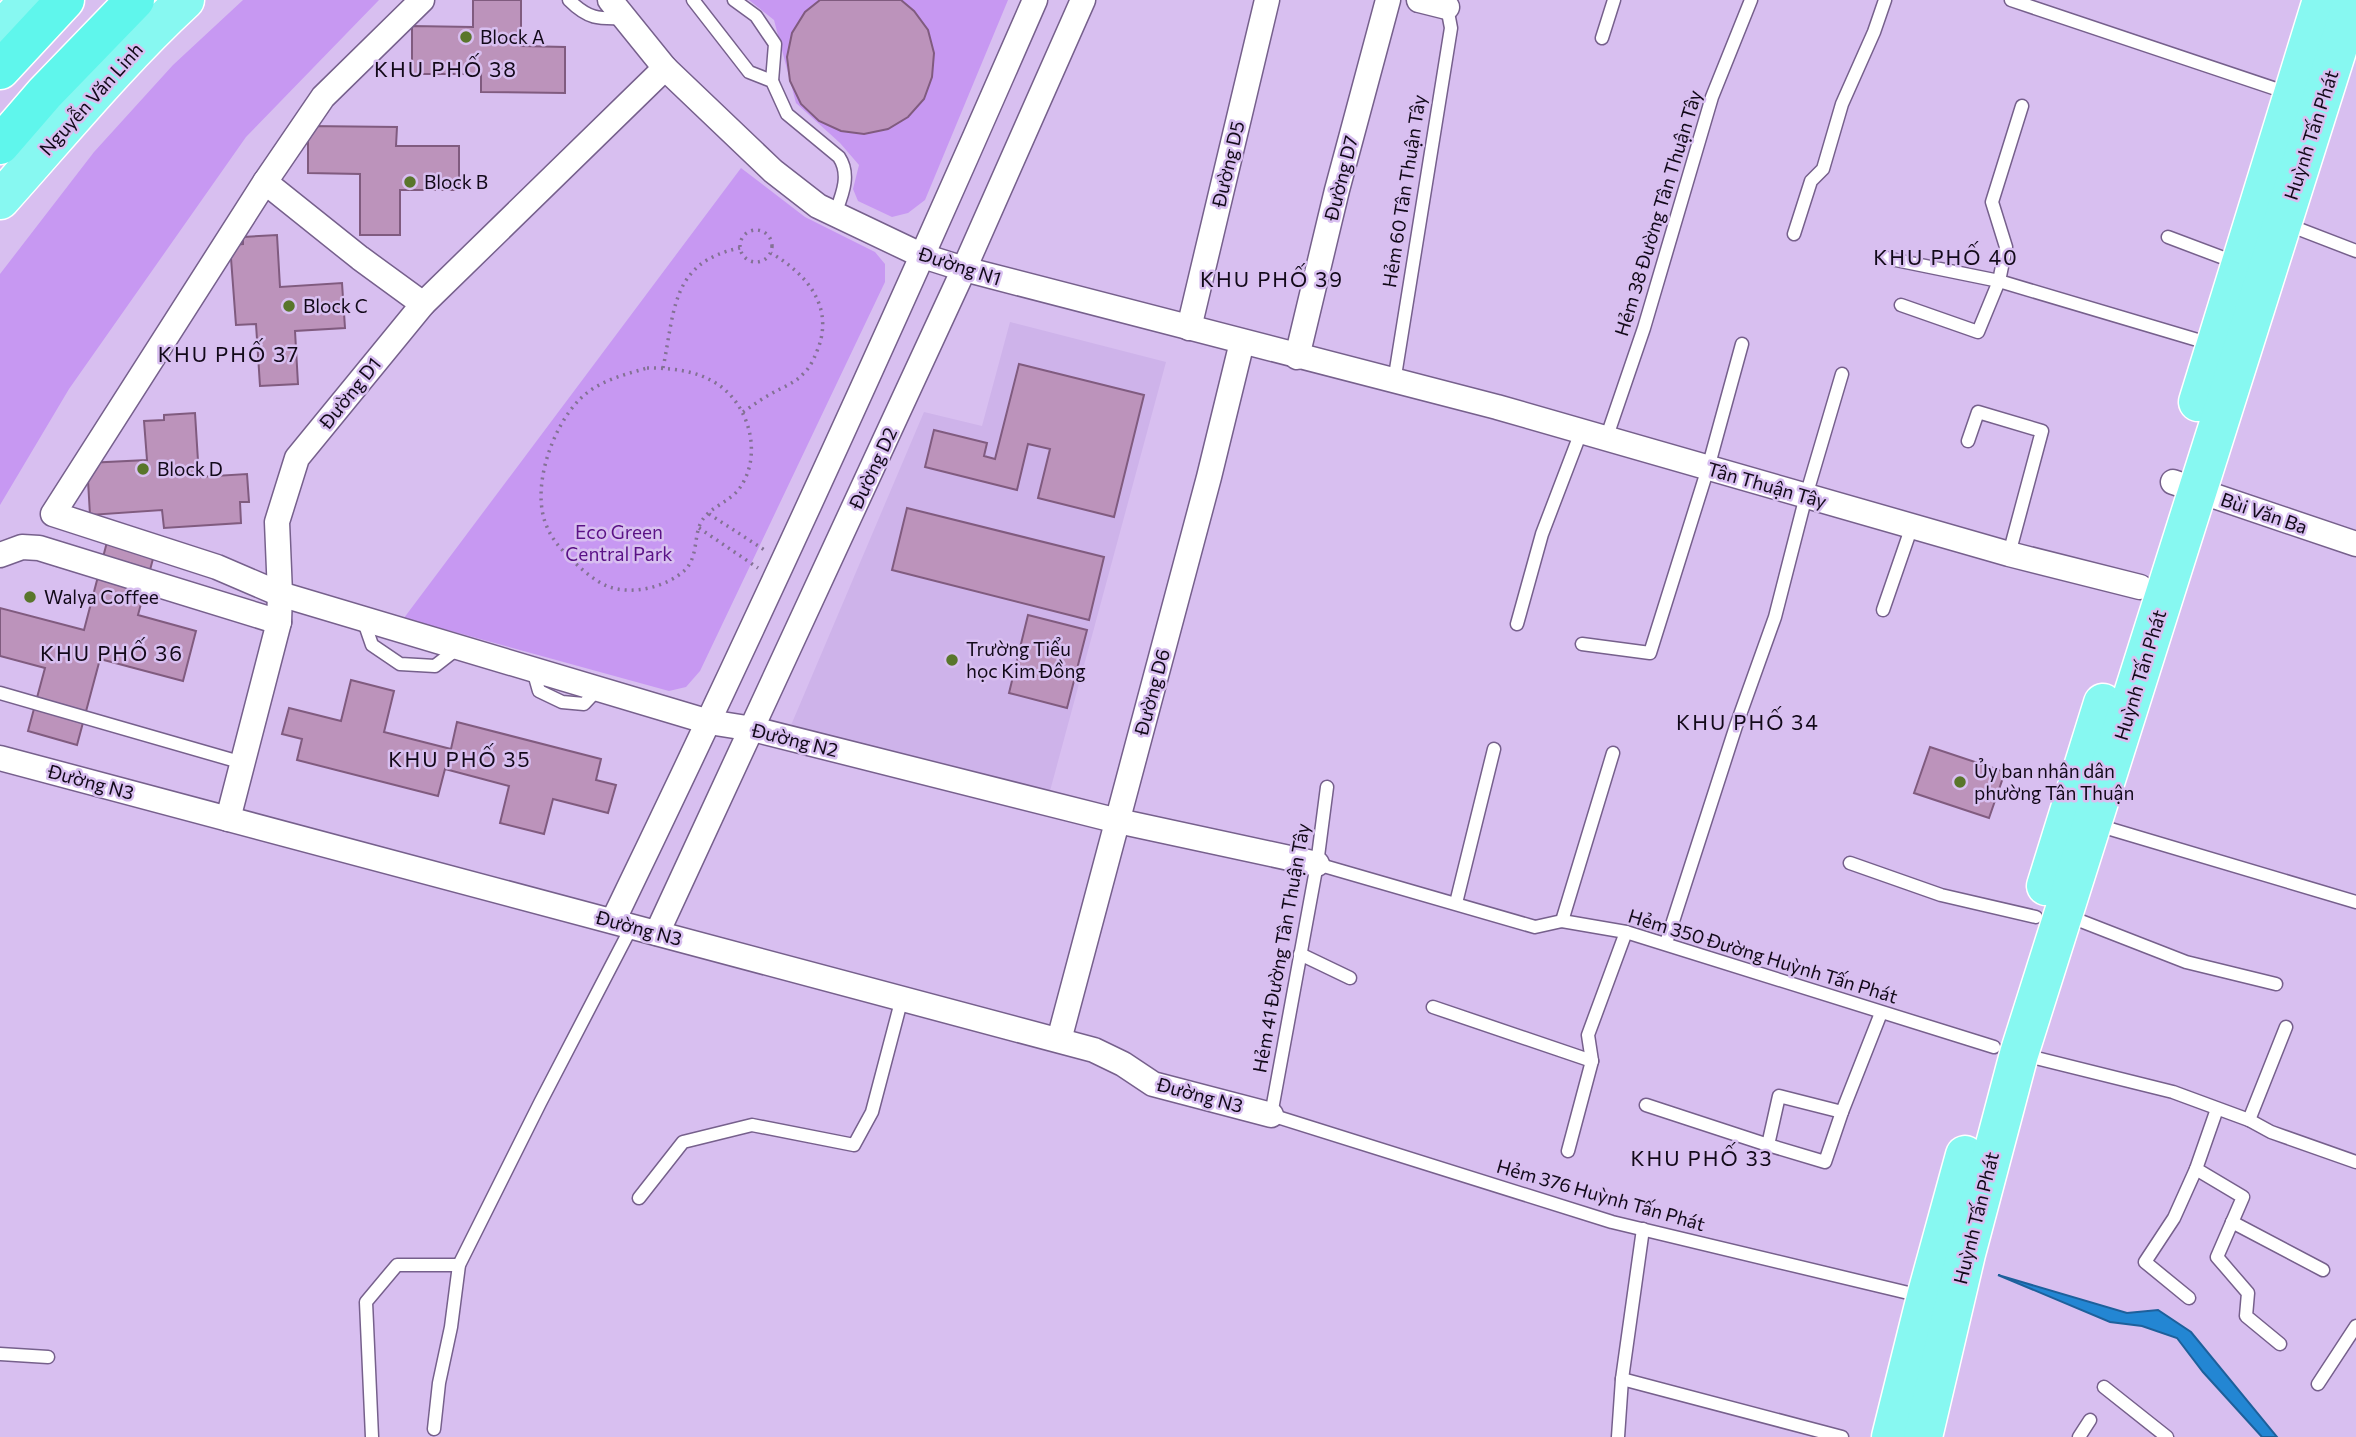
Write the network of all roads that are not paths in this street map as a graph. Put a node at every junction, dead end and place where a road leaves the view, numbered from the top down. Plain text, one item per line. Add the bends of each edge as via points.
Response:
1 (29, 0) edge
2 (65, 0) edge
3 (135, 0) edge
4 (186, 0) edge
5 (422, 0) edge
6 (569, 0) edge
7 (693, 0) edge
8 (734, 0) edge
9 (1035, 0) edge
10 (1083, 0) edge
11 (1267, 0) edge
12 (1388, 0) edge
13 (1419, 0) edge
14 (1614, 0) edge
15 (1751, 0) edge
16 (1885, 0) edge
17 (2011, 0) edge
18 (2346, 1) edge
19 (1448, 4) edge
20 (617, 9) edge
21 (0, 31) edge
22 (1602, 38) dead end
23 (665, 68) junction
24 (0, 70) edge
25 (772, 81) junction
26 (2292, 94) junction
27 (2022, 106) dead end
28 (0, 145) edge
29 (265, 182) junction
30 (0, 200) edge
31 (835, 214) junction
32 (2283, 223) junction
33 (1794, 234) dead end
34 (2168, 237) dead end
35 (2356, 251) edge
36 (923, 256) junction
37 (1886, 258) dead end
38 (2241, 264) junction
39 (964, 269) junction
40 (1998, 281) junction
41 (423, 303) junction
42 (1901, 305) dead end
43 (1189, 328) junction
44 (1242, 342) junction
45 (1742, 344) dead end
46 (2215, 345) junction
47 (1297, 356) junction
48 (1842, 374) dead end
49 (1394, 382) junction
50 (1581, 432) junction
51 (1606, 439) junction
52 (1968, 441) dead end
53 (1708, 468) junction
54 (2185, 486) junction
55 (1806, 496) junction
56 (91, 526) junction
57 (1912, 526) junction
58 (2356, 544) edge
59 (2009, 554) junction
60 (0, 555) edge
61 (81, 560) junction
62 (217, 566) junction
63 (2140, 587) junction
64 (280, 594) junction
65 (205, 599) junction
66 (1883, 610) dead end
67 (279, 622) junction
68 (1517, 624) dead end
69 (1582, 644) dead end
70 (0, 693) edge
71 (709, 722) junction
72 (753, 729) junction
73 (1494, 749) dead end
74 (1613, 754) dead end
75 (0, 758) edge
76 (243, 763) junction
77 (1327, 787) dead end
78 (228, 819) junction
79 (1118, 821) junction
80 (2094, 824) junction
81 (1850, 863) dead end
82 (1317, 864) junction
83 (2356, 902) edge
84 (1456, 903) junction
85 (2050, 916) junction
86 (1562, 921) junction
87 (623, 924) junction
88 (1626, 932) junction
89 (657, 933) junction
90 (1666, 943) junction
91 (1300, 954) junction
92 (1350, 978) dead end
93 (2276, 984) dead end
94 (902, 998) junction
95 (1433, 1007) dead end
96 (1881, 1013) junction
97 (2286, 1027) dead end
98 (1059, 1040) junction
99 (2007, 1051) junction
100 (1592, 1061) junction
101 (1646, 1105) dead end
102 (2217, 1109) junction
103 (1842, 1112) junction
104 (1271, 1115) junction
105 (2249, 1121) junction
106 (1768, 1145) junction
107 (1568, 1151) dead end
108 (2356, 1162) edge
109 (2196, 1169) junction
110 (639, 1198) dead end
111 (2232, 1222) junction
112 (1643, 1229) junction
113 (459, 1265) junction
114 (2323, 1270) dead end
115 (1926, 1297) junction
116 (2189, 1298) dead end
117 (2356, 1326) edge
118 (2280, 1344) dead end
119 (0, 1354) edge
120 (48, 1357) dead end
121 (1622, 1378) junction
122 (2318, 1384) dead end
123 (2105, 1387) dead end
124 (2090, 1420) dead end
125 (434, 1429) dead end
126 (372, 1437) edge
127 (1618, 1437) edge
128 (1842, 1437) edge
129 (1891, 1437) edge
130 (1923, 1437) edge
131 (2079, 1437) edge
132 (2167, 1437) edge

1 - 21 main road
2 - 24 highway
3 - 28 highway, Nguyễn Văn Linh
4 - 30 main road, Nguyễn Văn Linh
5 - 29 street via 323,97
6 - 20 lane via 597,19
7 - 25 lane via 749,72
8 - 25 lane via 756,16 775,44
9 - 36 street
10 - 39 street, Đường D2
11 - 43 street, Đường D5
12 - 47 street, Đường D7
13 - 19 street
14 - 22 lane
15 - 51 lane, Hẻm 38 Đường Tân Thuận Tây via 1712,97
16 - 33 lane
17 - 26 lane
18 - 26 main road, Huỳnh Tấn Phát
18 - 32 main road, Huỳnh Tấn Phát via 2341,58
19 - 49 lane, Hẻm 60 Tân Thuận Tây via 1451,27
20 - 23 street, Đường N1
23 - 31 street, Đường N1 via 773,171
23 - 41 street, Đường D1
25 - 31 lane via 787,114 845,166 844,188
26 - 38 main road, Huỳnh Tấn Phát
27 - 40 lane via 1992,202 2006,247
29 - 41 street
29 - 56 street, Đường N2 via 53,514
31 - 36 street, Đường N1
32 - 35 lane
32 - 54 main road, Huỳnh Tấn Phát
34 - 38 lane
36 - 39 street, Đường N1
36 - 71 street
37 - 40 lane
38 - 46 main road, Huỳnh Tấn Phát
39 - 43 street, Đường N1
39 - 72 street, Đường D2
40 - 42 lane via 1978,331
40 - 46 lane
41 - 64 street, Đường D1 via 297,458 277,522
43 - 44 street, Đường N1
44 - 47 street, Đường N1
44 - 79 street, Đường D6
45 - 53 lane
46 - 54 main road, Huỳnh Tấn Phát
47 - 49 street, Đường N1
48 - 55 lane
49 - 50 street, Tân Thuận Tây
50 - 51 street, Tân Thuận Tây
50 - 68 lane via 1542,534
51 - 53 street, Tân Thuận Tây
52 - 59 lane via 1978,412 2042,431
53 - 55 street, Tân Thuận Tây
53 - 69 lane via 1650,653
54 - 58 street, Bùi Văn Ba
54 - 63 main road, Huỳnh Tấn Phát
54 - 80 main road, Huỳnh Tấn Phát
55 - 57 street, Tân Thuận Tây
55 - 90 lane via 1775,617
56 - 61 street
56 - 62 street, Đường N2
57 - 59 street, Tân Thuận Tây
57 - 66 lane
59 - 63 street, Tân Thuận Tây
60 - 61 street via 29,547
61 - 65 street
62 - 64 street, Đường N2
62 - 65 street
63 - 85 main road, Huỳnh Tấn Phát
64 - 67 street, Đường D1
64 - 71 street, Đường N2
65 - 67 street
67 - 76 street, Đường D1
70 - 76 lane
71 - 72 street, Đường N2
71 - 87 street
72 - 79 street, Đường N2
72 - 89 street, Đường D2
73 - 84 lane
74 - 86 lane
75 - 78 street, Đường N3
76 - 78 street, Đường D1
77 - 82 lane, Hẻm 41 Đường Tân Thuận Tây
78 - 87 street, Đường N3
79 - 82 street, Đường N2
79 - 98 street, Đường D6
80 - 83 lane
80 - 85 main road, Huỳnh Tấn Phát
81 - 85 lane via 1941,895
82 - 84 lane, Hẻm 350 Đường Huỳnh Tấn Phát
82 - 91 lane, Hẻm 41 Đường Tân Thuận Tây
84 - 86 lane, Hẻm 350 Đường Huỳnh Tấn Phát via 1535,927
85 - 93 lane via 2186,962
85 - 99 main road, Huỳnh Tấn Phát
86 - 88 lane, Hẻm 350 Đường Huỳnh Tấn Phát
87 - 89 street, Đường N3
87 - 113 lane
88 - 90 lane, Hẻm 350 Đường Huỳnh Tấn Phát
88 - 100 lane via 1588,1035
89 - 94 street, Đường N3
90 - 96 lane, Hẻm 350 Đường Huỳnh Tấn Phát
91 - 92 lane
91 - 104 lane, Hẻm 41 Đường Tân Thuận Tây
94 - 98 street, Đường N3
94 - 110 lane via 872,1112 854,1145 752,1125 695,1139 683,1142
95 - 100 lane
96 - 99 lane, Hẻm 350 Đường Huỳnh Tấn Phát
96 - 103 lane
97 - 105 lane
98 - 104 street, Đường N3 via 1094,1050 1153,1084
99 - 102 lane, Hẻm 350 Đường Huỳnh Tấn Phát via 2172,1092
99 - 115 main road, Huỳnh Tấn Phát
99 - 130 main road, Huỳnh Tấn Phát
100 - 107 lane
101 - 106 lane
102 - 105 lane, Hẻm 350 Đường Huỳnh Tấn Phát
102 - 109 lane
103 - 106 lane via 1825,1162
103 - 106 lane via 1780,1096
104 - 112 lane, Hẻm 376 Huỳnh Tấn Phát
105 - 108 lane, Hẻm 350 Đường Huỳnh Tấn Phát
109 - 111 lane via 2243,1197
109 - 116 lane via 2174,1217 2145,1262
111 - 114 lane
111 - 118 lane via 2217,1257 2248,1293 2246,1316
112 - 115 lane, Hẻm 376 Huỳnh Tấn Phát
112 - 121 lane
113 - 125 lane
113 - 126 lane via 397,1265 366,1302
115 - 129 main road, Huỳnh Tấn Phát
117 - 122 lane
119 - 120 lane
121 - 127 lane
121 - 128 lane
123 - 132 lane
124 - 131 lane

